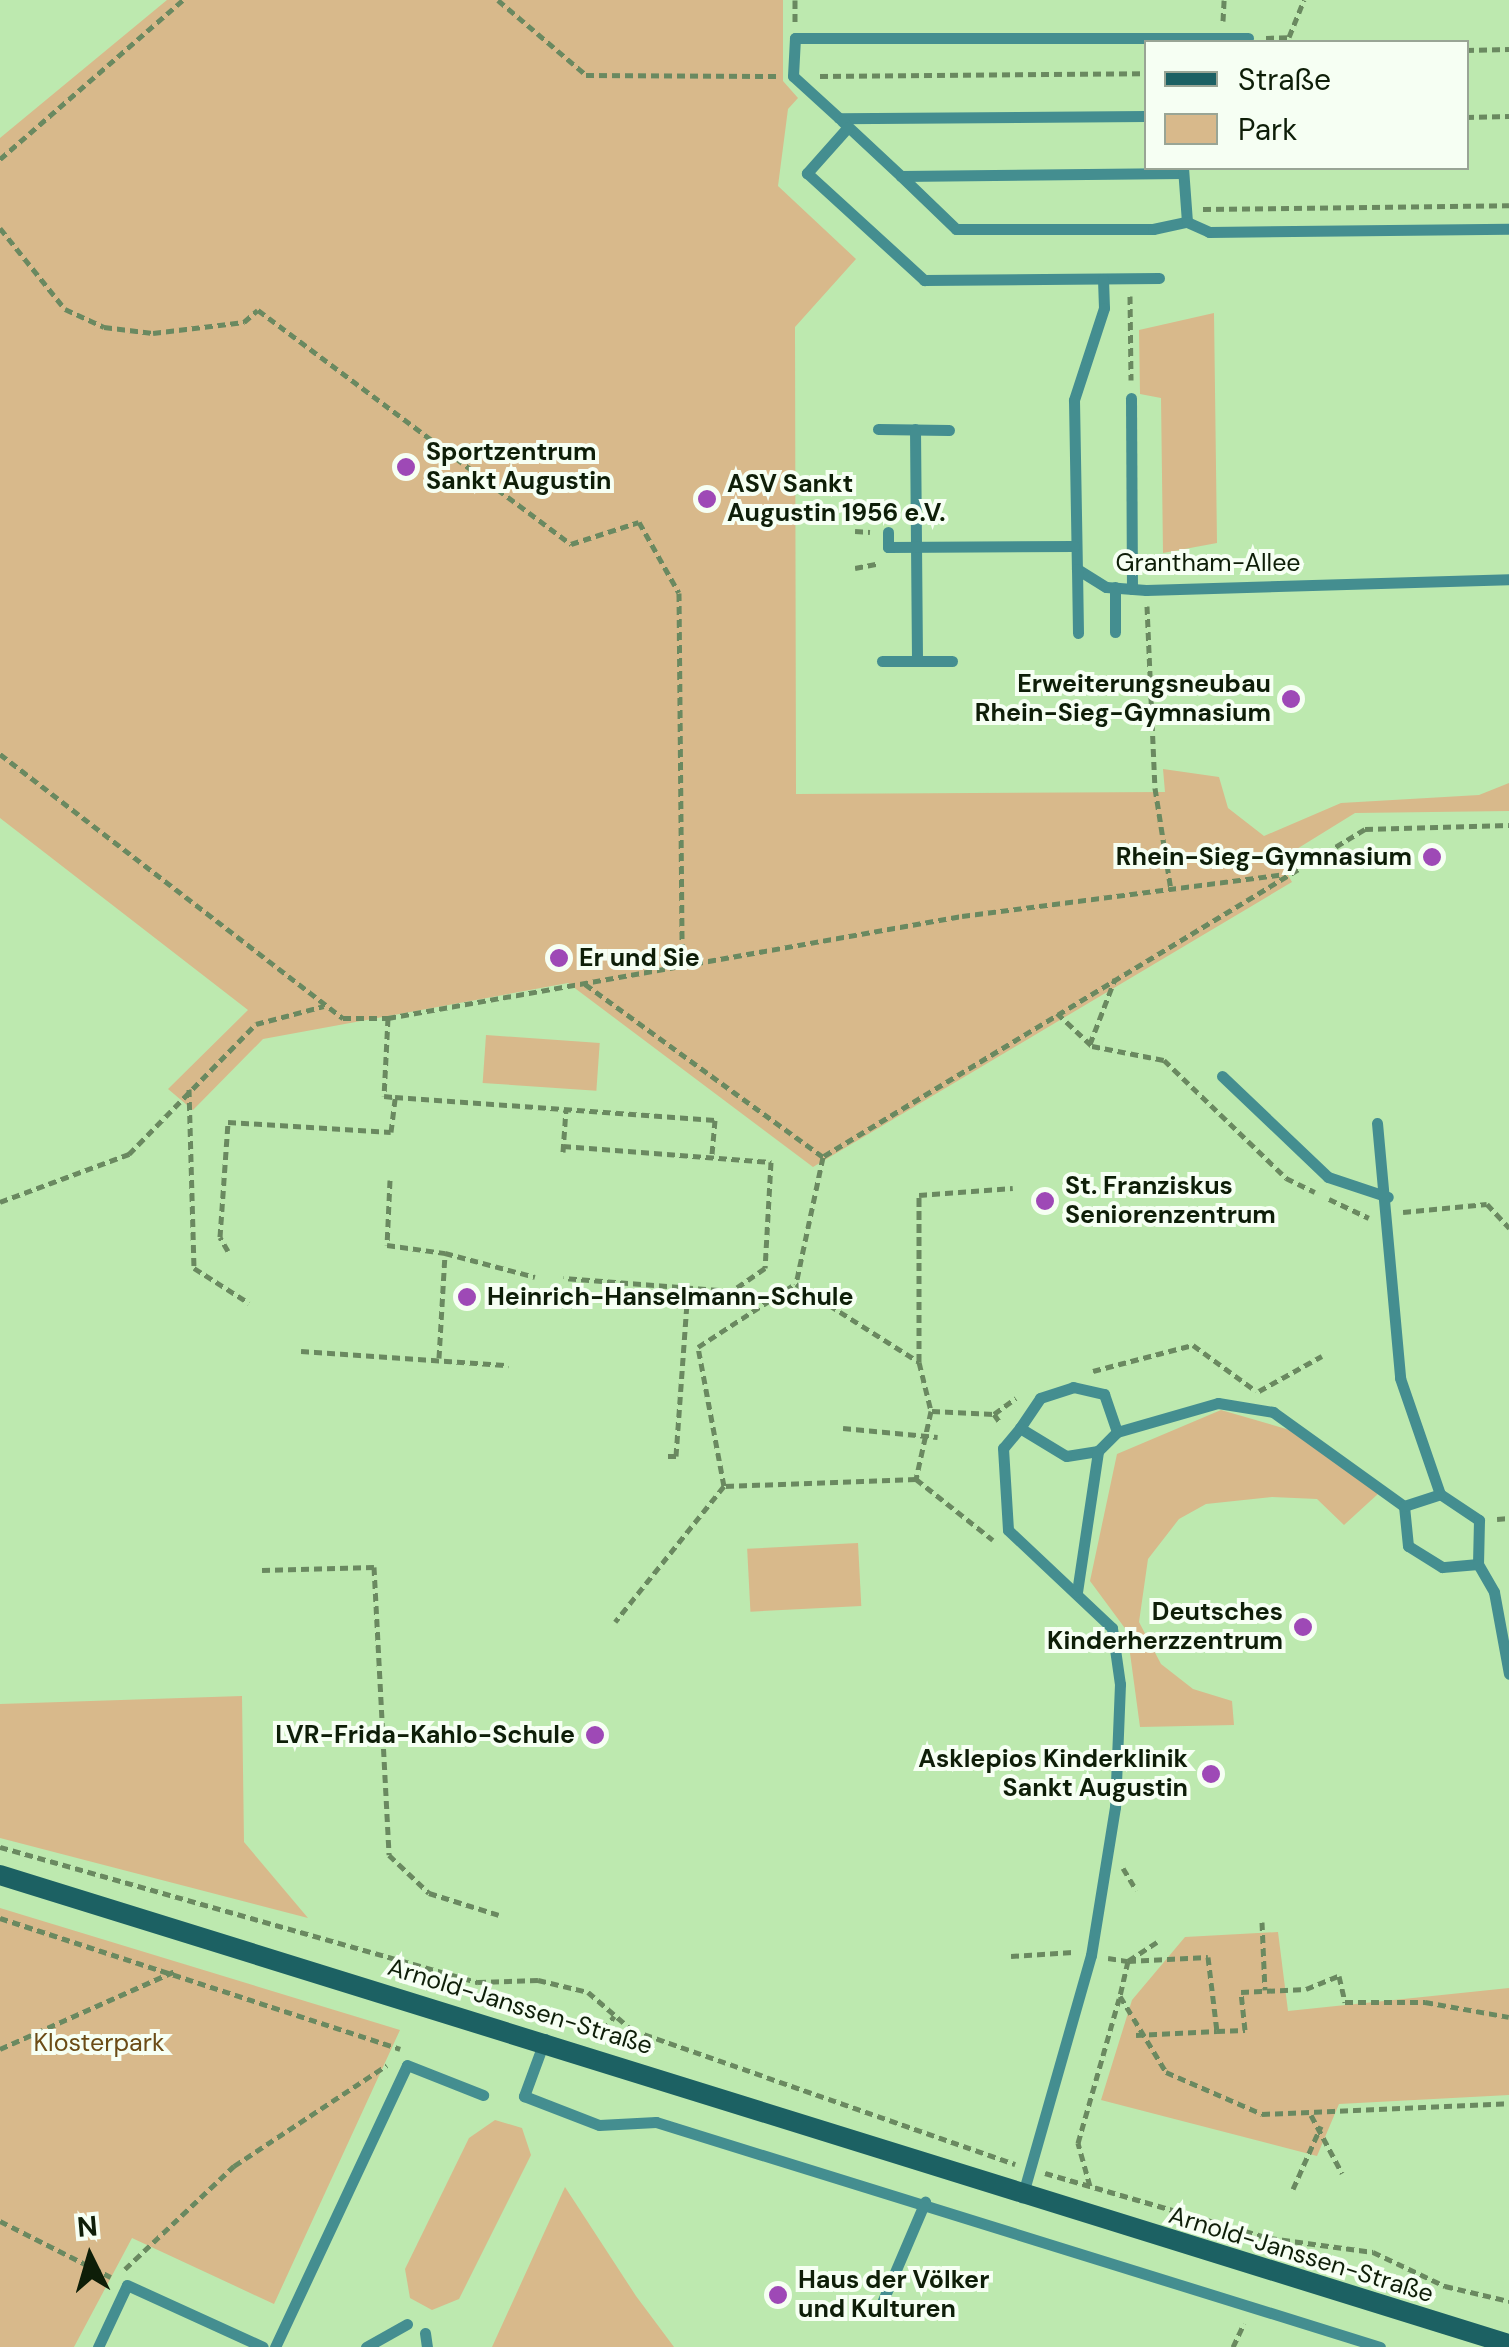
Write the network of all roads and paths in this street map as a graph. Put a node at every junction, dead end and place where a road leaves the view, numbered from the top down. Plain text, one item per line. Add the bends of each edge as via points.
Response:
1 (184, 0) edge
2 (498, 0) edge
3 (1304, 0) edge
4 (1248, 38) joint
5 (1184, 40) edge
6 (1289, 40) edge
7 (1509, 49) edge
8 (1469, 50) edge
9 (1144, 73) edge
10 (794, 76) junction
11 (1144, 116) edge
12 (1509, 116) edge
13 (1469, 117) edge
14 (844, 123) junction
15 (0, 159) edge
16 (1183, 170) edge
17 (902, 176) junction
18 (1509, 205) edge
19 (1201, 209) dead end
20 (1188, 222) junction
21 (0, 228) edge
22 (1509, 229) edge
23 (1103, 278) junction
24 (1129, 278) junction
25 (1159, 278) dead end
26 (1131, 398) joint
27 (878, 429) dead end
28 (915, 429) junction
29 (950, 430) dead end
30 (888, 532) dead end
31 (1074, 546) junction
32 (888, 547) junction
33 (916, 547) junction
34 (888, 563) joint
35 (855, 568) dead end
36 (1078, 568) junction
37 (1509, 579) edge
38 (1115, 587) junction
39 (1132, 589) junction
40 (1146, 590) junction
41 (1115, 632) dead end
42 (1078, 633) dead end
43 (882, 661) dead end
44 (918, 661) junction
45 (952, 661) dead end
46 (0, 754) edge
47 (1509, 825) edge
48 (1285, 874) junction
49 (1171, 890) junction
50 (682, 968) junction
51 (1116, 976) junction
52 (585, 984) junction
53 (324, 1006) junction
54 (1057, 1012) junction
55 (388, 1018) junction
56 (1090, 1045) junction
57 (1222, 1076) dead end
58 (189, 1090) junction
59 (394, 1097) junction
60 (566, 1109) junction
61 (1378, 1123) dead end
62 (823, 1156) junction
63 (712, 1158) junction
64 (390, 1180) dead end
65 (1013, 1188) dead end
66 (1388, 1197) junction
67 (0, 1202) edge
68 (1391, 1219) junction
69 (1509, 1228) edge
70 (228, 1251) dead end
71 (446, 1253) junction
72 (535, 1276) dead end
73 (564, 1278) dead end
74 (796, 1284) junction
75 (688, 1288) junction
76 (248, 1304) dead end
77 (301, 1351) dead end
78 (1322, 1356) dead end
79 (439, 1358) junction
80 (919, 1362) junction
81 (509, 1365) dead end
82 (1084, 1370) dead end
83 (1257, 1392) junction
84 (1023, 1394) dead end
85 (931, 1410) junction
86 (1273, 1412) junction
87 (994, 1414) junction
88 (843, 1428) dead end
89 (1020, 1428) junction
90 (1116, 1432) junction
91 (928, 1435) junction
92 (1008, 1435) junction
93 (938, 1437) dead end
94 (1098, 1451) junction
95 (668, 1456) dead end
96 (916, 1479) junction
97 (724, 1486) junction
98 (1440, 1494) junction
99 (1404, 1506) junction
100 (1007, 1551) dead end
101 (1478, 1564) junction
102 (262, 1570) dead end
103 (1078, 1592) junction
104 (615, 1622) dead end
105 (1509, 1674) edge
106 (0, 1847) edge
107 (0, 1875) edge
108 (499, 1914) dead end
109 (0, 1918) edge
110 (1262, 1922) dead end
111 (1077, 1933) dead end
112 (1157, 1942) dead end
113 (1074, 1952) junction
114 (1091, 1954) junction
115 (1011, 1956) dead end
116 (1128, 1961) junction
117 (1068, 1970) dead end
118 (175, 1971) junction
119 (1265, 1990) junction
120 (1120, 1996) junction
121 (1509, 2017) edge
122 (1217, 2030) junction
123 (1136, 2035) junction
124 (545, 2039) junction
125 (0, 2049) edge
126 (592, 2054) junction
127 (405, 2060) junction
128 (483, 2095) dead end
129 (1509, 2104) edge
130 (1311, 2115) junction
131 (1321, 2126) junction
132 (1342, 2173) dead end
133 (1090, 2186) dead end
134 (1293, 2189) dead end
135 (1022, 2196) junction
136 (925, 2202) junction
137 (0, 2221) edge
138 (123, 2282) junction
139 (1493, 2300) dead end
140 (1509, 2301) edge
141 (1251, 2306) junction
142 (878, 2312) dead end
143 (407, 2324) dead end
144 (426, 2333) dead end
145 (1509, 2344) edge
146 (98, 2347) edge
147 (263, 2347) edge
148 (274, 2347) edge
149 (366, 2347) edge
150 (427, 2347) edge
151 (1233, 2347) edge
152 (1380, 2347) edge

1 - 15 path
2 - 10 path via 586,76
3 - 6 path
4 - 5 lane
4 - 6 path
5 - 10 lane via 795,38
7 - 8 path
9 - 10 path
10 - 14 lane
11 - 14 lane
12 - 13 path
14 - 17 lane
14 - 23 lane via 807,173 924,280
16 - 17 lane
16 - 20 lane
17 - 20 lane via 956,229
18 - 19 path
20 - 22 lane via 1209,232
21 - 50 path via 65,309 134,332 244,322 258,310 571,544 639,522 679,593
23 - 24 lane
23 - 31 lane via 1074,400
24 - 25 lane
24 - 26 path
26 - 39 lane
27 - 28 lane
28 - 29 lane
28 - 33 lane
30 - 32 lane
31 - 33 lane
31 - 36 lane
32 - 33 lane
32 - 34 lane
33 - 44 lane
34 - 35 path
36 - 38 lane, Grantham-Allee
36 - 42 lane
37 - 40 lane, Grantham-Allee
38 - 39 lane, Grantham-Allee
38 - 41 lane
39 - 40 lane, Grantham-Allee
40 - 49 path via 1154,788
43 - 44 lane
44 - 45 lane
46 - 53 path
47 - 48 path via 1365,829
48 - 49 path
48 - 51 path
49 - 50 path via 962,916
50 - 52 path
51 - 54 path
51 - 56 path
52 - 55 path
52 - 62 path
53 - 55 path via 343,1018
53 - 58 path via 256,1024
54 - 56 path
54 - 62 path
55 - 59 path via 384,1096
56 - 68 path via 1164,1060 1286,1178
57 - 66 lane via 1328,1177
58 - 67 path via 129,1154
58 - 76 path via 194,1268
59 - 60 path
59 - 70 path via 391,1136 228,1122 220,1237
60 - 63 path via 715,1120
60 - 63 path via 562,1150
61 - 66 lane
62 - 74 path
63 - 75 path via 772,1162 765,1268 732,1291
64 - 71 path via 387,1244
65 - 80 path via 919,1194
66 - 68 lane
68 - 69 path via 1487,1204
68 - 98 lane via 1400,1378
71 - 72 path
71 - 79 path
73 - 75 path
74 - 80 path
74 - 97 path via 698,1347
75 - 95 path via 676,1456
77 - 79 path
78 - 83 path
79 - 81 path
80 - 85 path
82 - 83 path via 1193,1345
83 - 86 path
84 - 87 path
85 - 87 path
85 - 91 path
86 - 90 lane via 1218,1403
86 - 99 lane
87 - 92 path
88 - 91 path
89 - 90 lane via 1040,1398 1074,1386 1104,1394
89 - 92 lane
89 - 94 lane via 1051,1452
90 - 94 lane
91 - 93 path
91 - 96 path
92 - 103 lane via 1008,1530
94 - 103 lane
96 - 97 path
96 - 100 path
97 - 104 path
98 - 99 lane
98 - 101 lane via 1478,1520
99 - 101 lane via 1408,1546 1442,1568
101 - 105 lane via 1494,1592
102 - 108 path via 374,1567 389,1855 429,1893
103 - 114 lane via 1112,1628 1120,1684 1115,1807
106 - 126 path via 478,1982 538,1980 588,1992 614,2016
107 - 124 main road, Arnold-Janssen-Straße
109 - 118 path
110 - 119 path
111 - 113 path
112 - 116 path
113 - 114 path
113 - 115 path
113 - 117 path
114 - 116 path
114 - 135 lane
116 - 120 path
116 - 122 path via 1208,1957
118 - 125 path
118 - 127 path
119 - 121 path via 1339,1976 1345,2002 1425,2002
119 - 122 path via 1242,1992 1245,2030
120 - 123 path
120 - 133 path via 1078,2143
122 - 123 path
123 - 130 path via 1166,2072 1262,2114
124 - 126 main road, Arnold-Janssen-Straße
124 - 136 lane via 524,2096 599,2126 656,2122
126 - 135 main road, Arnold-Janssen-Straße
127 - 128 lane
127 - 138 path via 234,2166
127 - 148 lane
129 - 130 path
130 - 131 path
131 - 132 path
131 - 134 path
135 - 145 main road, Arnold-Janssen-Straße
136 - 141 lane
136 - 142 lane
137 - 138 path
138 - 146 lane
138 - 147 lane
139 - 140 path
141 - 151 path
141 - 152 lane
143 - 149 lane
144 - 150 lane

